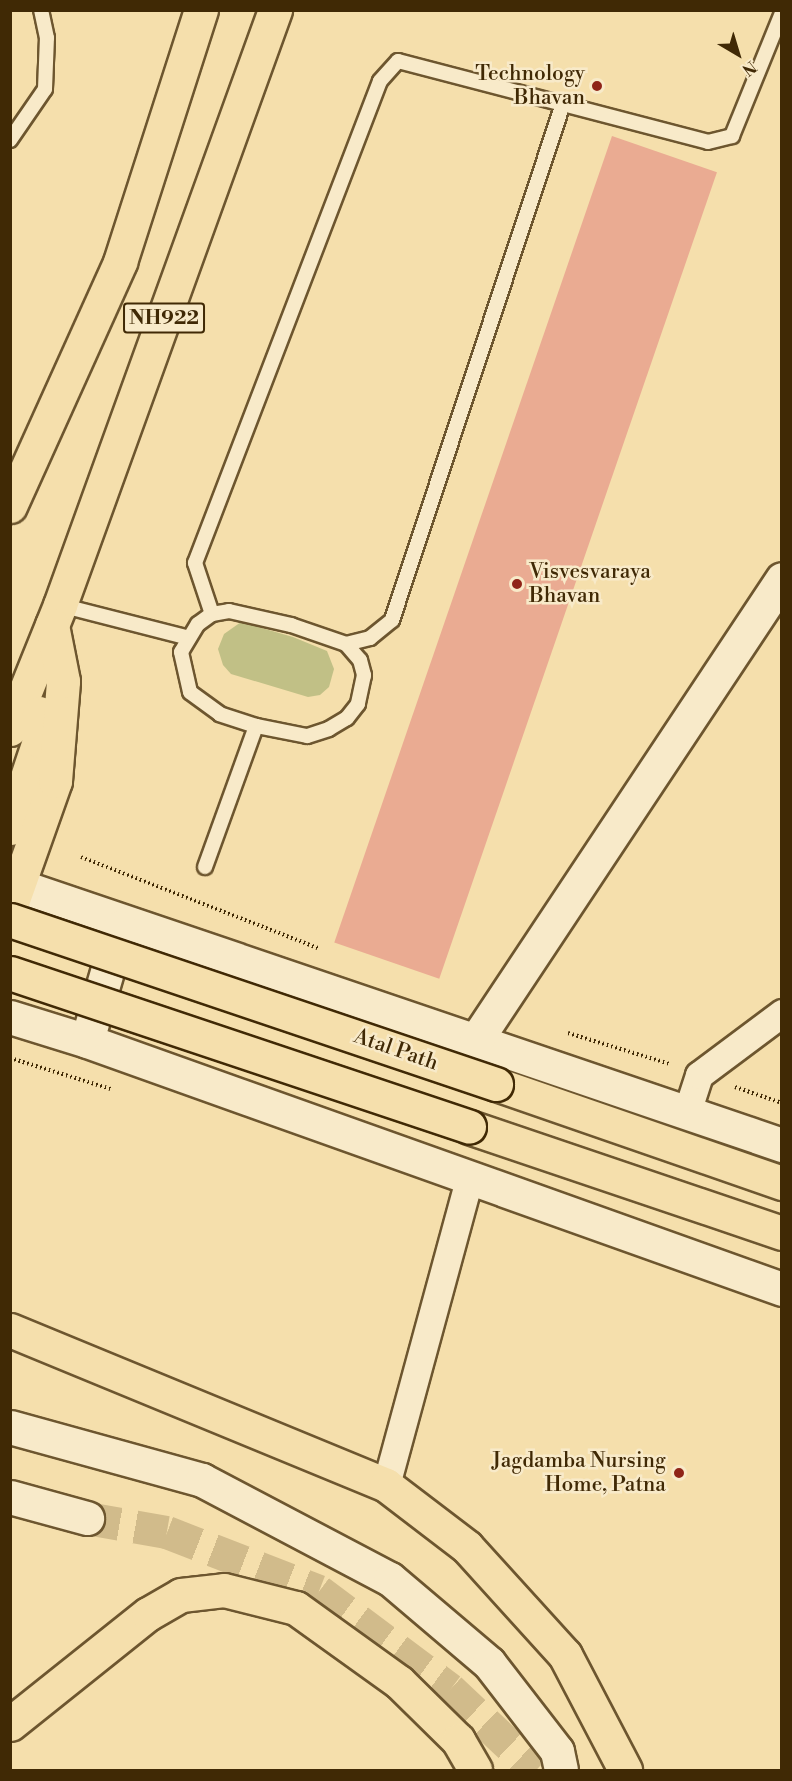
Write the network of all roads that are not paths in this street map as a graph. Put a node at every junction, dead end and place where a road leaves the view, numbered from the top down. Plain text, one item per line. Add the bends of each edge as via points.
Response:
1 (41, 10) edge
2 (201, 10) edge
3 (275, 10) edge
4 (782, 13) edge
5 (563, 104) junction
6 (10, 140) edge
7 (10, 506) edge
8 (782, 579) edge
9 (212, 614) junction
10 (56, 615) junction
11 (189, 638) junction
12 (346, 644) junction
13 (38, 660) junction
14 (256, 726) junction
15 (11, 728) edge
16 (10, 828) edge
17 (205, 867) dead end
18 (15, 897) edge
19 (10, 920) edge
20 (122, 921) junction
21 (10, 973) edge
22 (782, 1013) edge
23 (10, 1017) edge
24 (476, 1040) junction
25 (87, 1041) junction
26 (687, 1112) junction
27 (782, 1145) edge
28 (470, 1176) junction
29 (782, 1183) edge
30 (782, 1233) edge
31 (782, 1289) edge
32 (10, 1330) edge
33 (10, 1427) edge
34 (386, 1485) junction
35 (10, 1497) edge
36 (87, 1518) tunnel mouth
37 (10, 1724) edge
38 (475, 1770) edge
39 (561, 1770) edge
40 (625, 1770) edge

1 - 6 lane via 47,38 45,89
2 - 7 main road, NH922 via 120,262
3 - 10 main road, NH922
4 - 5 lane via 732,136 708,142
5 - 9 lane via 398,61 380,81 195,563
5 - 12 lane via 392,620 370,638
8 - 24 street
9 - 11 lane
9 - 12 lane via 247,614
10 - 11 lane
10 - 13 main road, NH922
10 - 18 main road via 63,681 55,781
11 - 14 lane via 181,652 190,692 220,714
12 - 14 lane via 360,660 364,675 358,704 347,718 307,736
13 - 15 main road, NH922
13 - 16 main road via 39,741
14 - 17 lane
18 - 20 street
19 - 29 main road, Atal Path, bridge
20 - 24 street
20 - 25 street
21 - 30 main road, bridge
22 - 26 street via 699,1075
23 - 25 street
24 - 26 street
25 - 28 street
26 - 27 street
28 - 31 street
28 - 34 street
32 - 34 main road
33 - 39 street via 202,1480 390,1578 489,1663 557,1751
34 - 40 main road via 466,1547 565,1655
35 - 36 street
37 - 38 main road via 148,1614 181,1595 224,1590 296,1608 399,1682 458,1740

